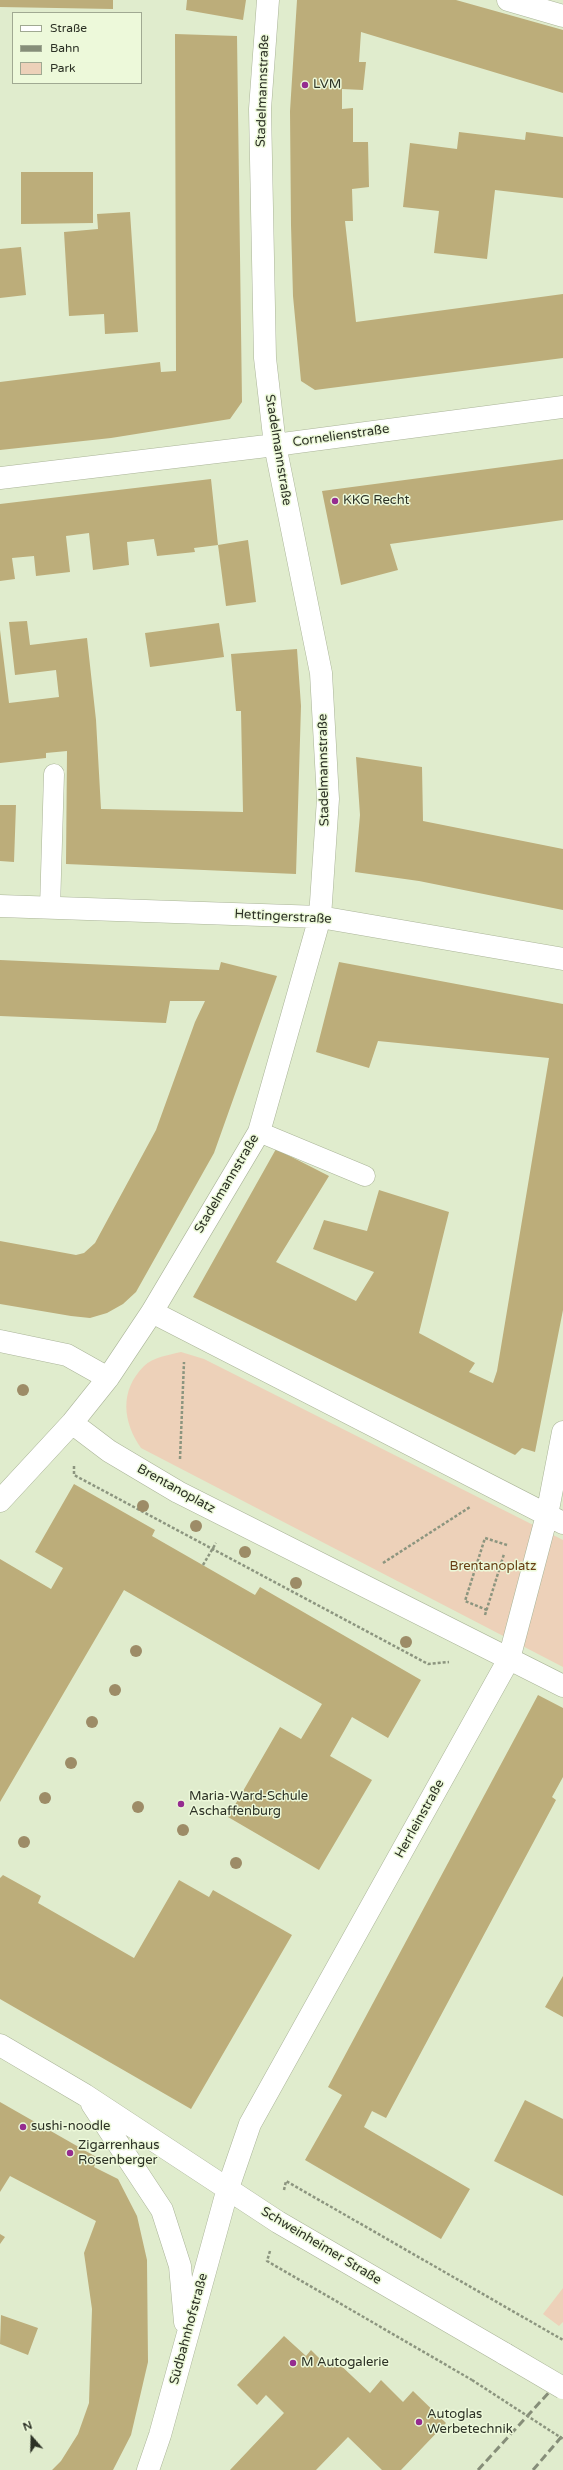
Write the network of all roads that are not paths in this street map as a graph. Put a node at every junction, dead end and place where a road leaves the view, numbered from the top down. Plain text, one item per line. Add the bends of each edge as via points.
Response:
1 (268, 0) edge
2 (508, 0) edge
3 (563, 16) edge
4 (563, 407) edge
5 (275, 445) junction
6 (0, 478) edge
7 (54, 774) dead end
8 (0, 906) edge
9 (50, 908) junction
10 (320, 917) junction
11 (563, 959) edge
12 (259, 1132) junction
13 (365, 1176) dead end
14 (152, 1312) junction
15 (0, 1342) edge
16 (108, 1378) junction
17 (72, 1423) junction
18 (563, 1432) edge
19 (0, 1501) edge
20 (555, 1519) edge
21 (509, 1659) junction
22 (563, 1686) edge
23 (0, 2045) edge
24 (85, 2094) junction
25 (228, 2188) junction
26 (186, 2335) junction
27 (563, 2388) edge
28 (148, 2470) edge

1 - 5 street, Stadelmannstraße via 260,110 265,358
2 - 3 street
4 - 5 street, Cornelienstraße
5 - 6 street, Cornelienstraße
5 - 10 street, Stadelmannstraße via 321,673 328,799
7 - 9 lane
8 - 9 street, Hettingerstraße
9 - 10 street, Hettingerstraße
10 - 11 street, Hettingerstraße
10 - 12 street, Stadelmannstraße
12 - 13 lane
12 - 14 street, Stadelmannstraße
14 - 16 street, Stadelmannstraße
14 - 20 street
15 - 16 street via 67,1355
16 - 17 street, Stadelmannstraße
17 - 19 street, Stadelmannstraße
17 - 21 street, Brentanoplatz via 108,1451 178,1492
18 - 20 street, Herrleinstraße
20 - 21 street, Herrleinstraße
21 - 22 street, Brentanoplatz
21 - 25 street, Herrleinstraße via 250,2124
23 - 24 street, Schweinheimer Straße
24 - 25 street, Schweinheimer Straße
24 - 26 street, Schweinheimer Straße via 162,2210 180,2266
25 - 26 street, Südbahnhofstraße
25 - 27 street, Schweinheimer Straße, bridge via 278,2222
26 - 28 street, Südbahnhofstraße via 160,2435

